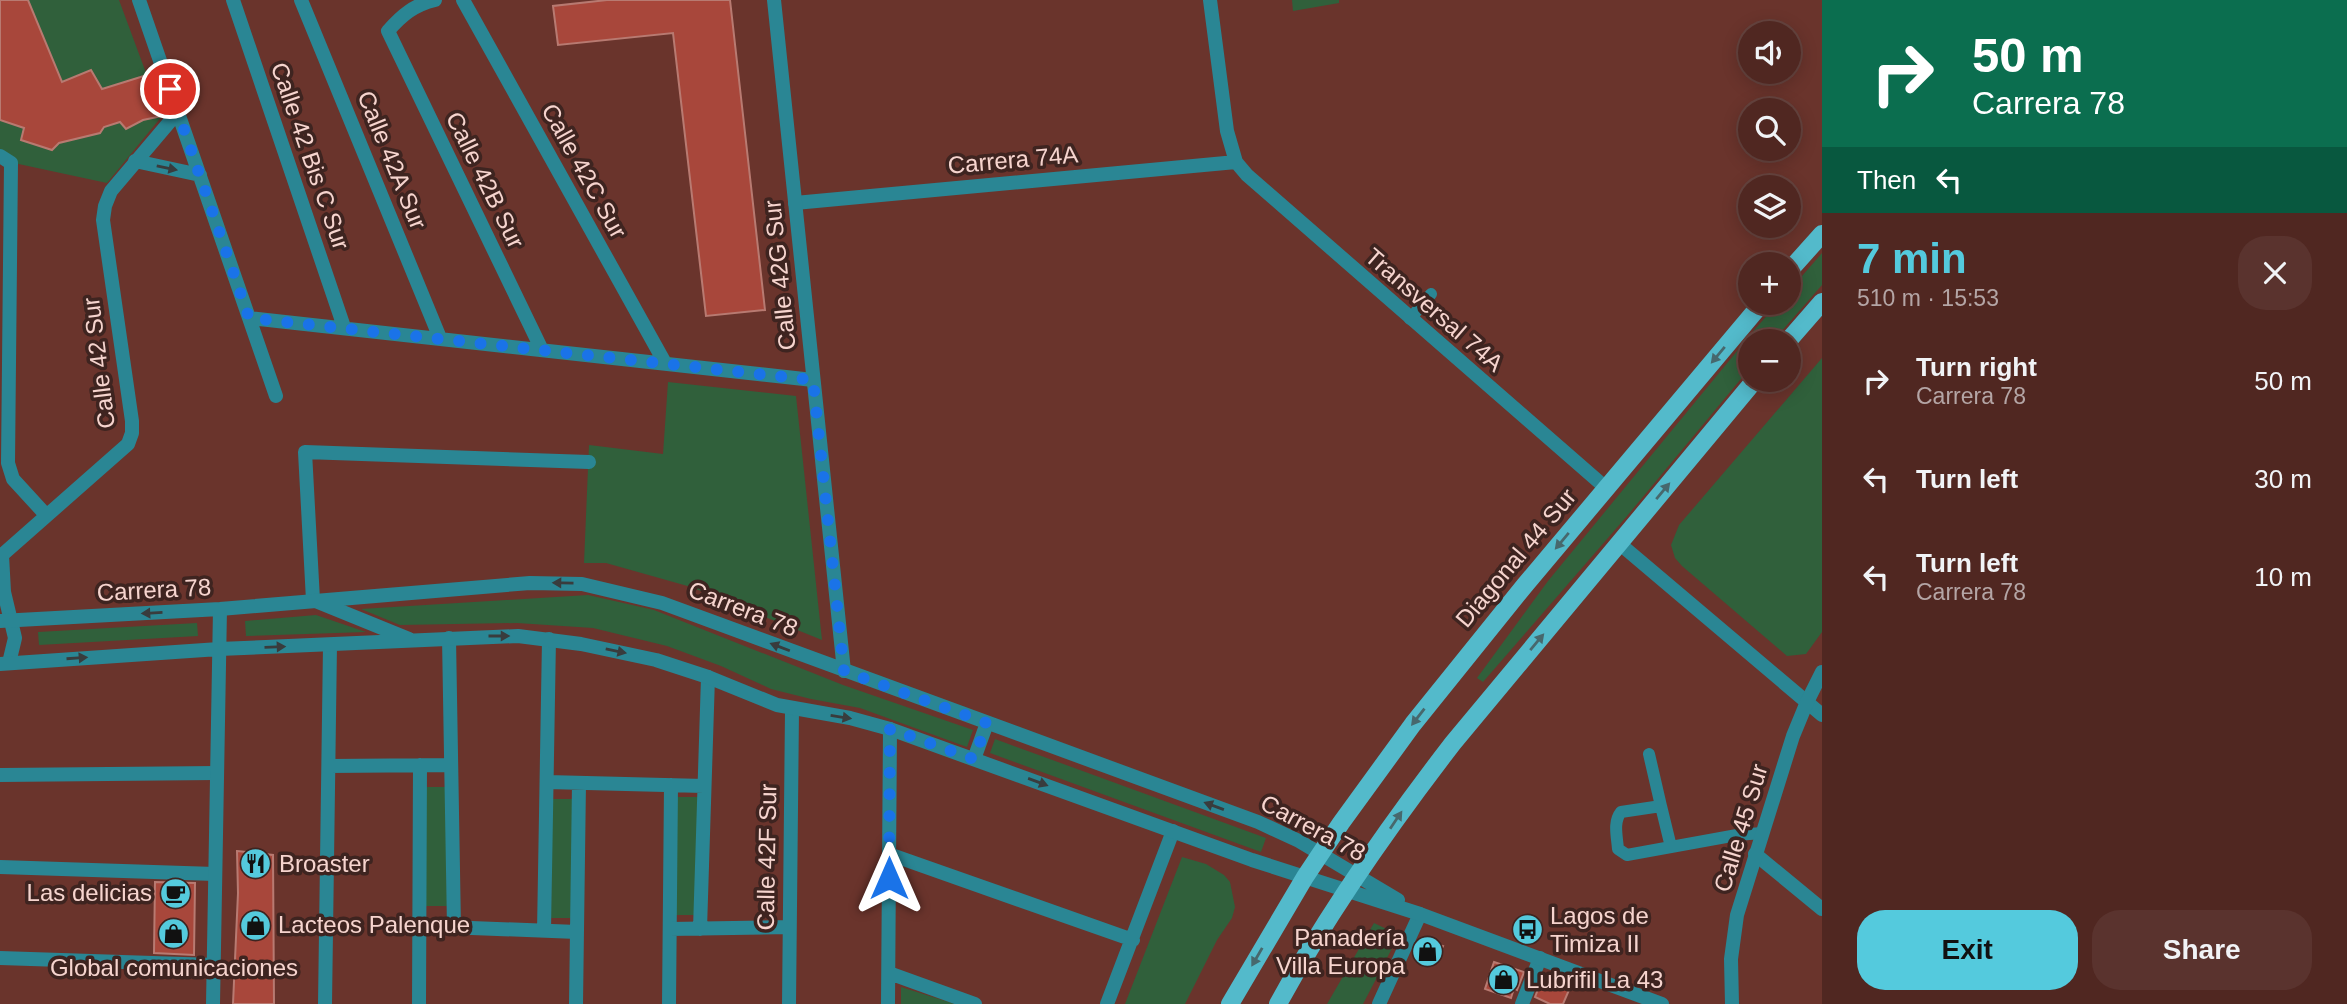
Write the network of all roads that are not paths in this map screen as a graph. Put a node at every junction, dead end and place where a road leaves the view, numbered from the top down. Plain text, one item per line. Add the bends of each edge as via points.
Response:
1 (139, 0) edge
2 (233, 0) edge
3 (302, 0) edge
4 (435, 0) edge
5 (463, 0) edge
6 (774, 0) edge
7 (1210, 0) edge
8 (178, 112) junction
9 (6, 159) edge
10 (135, 161) junction
11 (1236, 163) junction
12 (200, 176) junction
13 (795, 204) junction
14 (1822, 234) edge
15 (1801, 257) edge
16 (1431, 294) dead end
17 (1822, 302) edge
18 (1752, 315) edge
19 (249, 318) junction
20 (1410, 319) junction
21 (344, 327) junction
22 (1798, 329) edge
23 (440, 338) junction
24 (542, 349) junction
25 (665, 363) junction
26 (813, 380) junction
27 (1745, 392) edge
28 (276, 396) dead end
29 (589, 462) dead end
30 (1606, 488) junction
31 (46, 515) junction
32 (1620, 544) junction
33 (1, 555) edge
34 (313, 600) junction
35 (220, 609) junction
36 (5, 621) edge
37 (449, 638) junction
38 (549, 639) junction
39 (413, 640) junction
40 (330, 645) junction
41 (219, 649) junction
42 (5, 663) edge
43 (844, 671) junction
44 (1822, 672) edge
45 (708, 677) junction
46 (1807, 702) junction
47 (792, 710) junction
48 (1822, 715) edge
49 (987, 723) junction
50 (890, 729) junction
51 (1649, 754) dead end
52 (974, 759) junction
53 (420, 765) junction
54 (451, 765) junction
55 (329, 766) junction
56 (217, 773) junction
57 (0, 775) edge
58 (547, 782) junction
59 (579, 782) junction
60 (671, 785) junction
61 (704, 786) junction
62 (1661, 806) junction
63 (1173, 831) junction
64 (1762, 833) junction
65 (1671, 847) junction
66 (889, 854) junction
67 (1320, 854) junction
68 (1755, 854) junction
69 (0, 867) edge
70 (215, 874) junction
71 (1305, 877) junction
72 (1352, 883) junction
73 (1822, 909) edge
74 (1420, 914) junction
75 (420, 926) junction
76 (789, 927) junction
77 (454, 928) junction
78 (670, 929) junction
79 (700, 929) junction
80 (544, 931) junction
81 (577, 932) junction
82 (1133, 940) junction
83 (0, 957) edge
84 (1540, 958) junction
85 (214, 965) junction
86 (889, 973) junction
87 (966, 1002) edge
88 (213, 1004) edge
89 (325, 1004) edge
90 (419, 1004) edge
91 (576, 1004) edge
92 (669, 1004) edge
93 (789, 1004) edge
94 (888, 1004) edge
95 (1107, 1004) edge
96 (1230, 1004) edge
97 (1278, 1004) edge
98 (1379, 1004) edge
99 (1522, 1004) edge
100 (1662, 1004) edge
101 (1732, 1004) edge

1 - 8 street
2 - 21 street, Calle 42 Bis C Sur
3 - 23 street, Calle 42A Sur
4 - 24 street, Calle 42B Sur via 414,7 388,31
5 - 25 street, Calle 42C Sur
6 - 13 street, Calle 42G Sur
7 - 11 street via 1227,131
8 - 10 street, Calle 42 Sur
8 - 12 street
9 - 31 street via 8,463 13,479
10 -> 12 street
10 - 31 street, Calle 42 Sur via 111,191 103,220 132,433 118,454
11 - 13 street, Carrera 74A
11 - 20 street, Transversal 74A
12 - 19 street
13 - 26 street, Calle 42G Sur
14 - 15 main road
16 - 20 lane
17 - 22 main road
18 -> 30 main road, Diagonal 44 Sur
19 - 21 street
19 - 28 street
20 - 30 street, Transversal 74A
21 - 23 street
23 - 24 street
24 - 25 street
25 - 26 street
26 - 43 street, Calle 42G Sur
32 -> 27 main road
29 - 34 street via 305,452
30 -> 67 main road, Diagonal 44 Sur via 1413,724
31 - 33 street, Calle 42 Sur
32 - 46 street
72 -> 32 main road via 1453,743
33 - 36 street
34 - 35 street, Carrera 78
34 - 39 street
43 -> 34 street, Carrera 78 via 662,603 582,584 530,583
35 -> 36 street, Carrera 78
35 - 41 street
36 - 42 street via 15,646
37 -> 38 street, Carrera 78
37 - 39 street, Carrera 78
37 - 54 street
38 -> 45 street, Carrera 78 via 656,660
38 - 58 street
39 - 40 street, Carrera 78
41 -> 40 street, Carrera 78
40 - 55 street
42 -> 41 street, Carrera 78
41 - 56 street
43 - 49 street, Carrera 78
44 - 46 street, Calle 45 Sur
45 - 47 street, Carrera 78
45 - 61 street
46 - 48 street
46 - 64 street, Calle 45 Sur
47 -> 50 street, Carrera 78
47 - 76 street, Calle 42F Sur
49 - 52 street
67 -> 49 street, Carrera 78 via 1281,831
50 - 52 street, Carrera 78
50 - 66 street
51 - 62 lane
52 -> 63 street, Carrera 78
53 - 54 street
53 - 55 street
53 - 75 street
54 - 77 street
55 - 89 street
56 - 57 street
56 - 70 street
58 - 59 street
58 - 80 street
59 - 60 street
59 - 81 street
60 - 61 street
60 - 78 street
61 - 79 street
62 - 65 lane
62 - 65 lane via 1621,812 1616,821 1618,849 1627,855
63 - 71 street, Carrera 78
63 - 82 street
64 - 65 lane
64 - 68 street, Calle 45 Sur
66 - 82 street
66 - 86 street
67 - 71 main road, Diagonal 44 Sur
67 - 72 street, Carrera 78
68 - 73 street
68 - 101 street, Calle 45 Sur via 1732,938
69 - 70 street
70 - 85 street
71 - 72 street, Carrera 78
71 -> 96 main road, Diagonal 44 Sur
72 - 74 street, Carrera 78
72 - 97 main road
74 - 84 street, Carrera 78
74 - 98 street
75 - 77 street
75 - 90 street
76 - 79 street
76 - 93 street, Calle 42F Sur
77 - 80 street
78 - 79 street
78 - 92 street
80 - 81 street
81 - 91 street
82 - 95 street
83 - 85 street
84 - 99 street
84 - 100 street, Carrera 78
85 - 88 street
86 - 87 street
86 - 94 street

